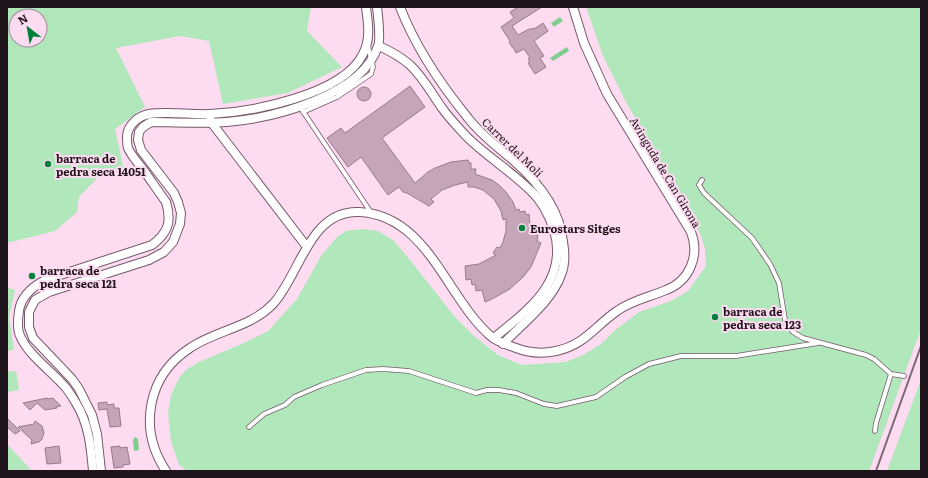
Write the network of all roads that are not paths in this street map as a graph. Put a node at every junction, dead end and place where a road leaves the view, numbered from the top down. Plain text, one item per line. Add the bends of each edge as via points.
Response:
1 (366, 7) edge
2 (377, 7) edge
3 (400, 7) edge
4 (573, 7) edge
5 (367, 44) junction
6 (379, 46) junction
7 (370, 61) junction
8 (301, 109) junction
9 (210, 118) junction
10 (702, 180) dead end
11 (372, 214) junction
12 (307, 247) junction
13 (494, 338) junction
14 (818, 343) junction
15 (503, 344) junction
16 (891, 374) junction
17 (904, 376) dead end
18 (250, 427) dead end
19 (875, 431) dead end
20 (93, 471) edge
21 (101, 471) edge
22 (166, 471) edge

1 - 5 street via 369,30
2 - 6 street
3 - 15 street, Carrer del Molí via 419,47 468,119 532,179 556,214 565,255 562,274 549,298
4 - 15 street, Avinguda de Can Girona via 584,43 607,94 691,232 694,244 693,261 688,273 675,286 625,306 588,337 573,346 539,353 522,351
5 - 7 lane
5 - 9 street via 360,61 350,72 326,86 273,105
6 - 7 street
6 - 13 street, Carrer del Molí via 395,54 419,74 444,110 470,140 531,191 552,224 557,258 550,284 541,296
7 - 8 street via 359,75 345,86
7 - 8 lane via 373,71 366,78 336,97
8 - 9 street via 227,122
8 - 11 lane
9 - 12 street
9 - 20 street via 148,114 133,122 127,134 128,148 166,202 169,223 165,233 152,245 45,280 34,286 19,308 20,334 28,348 67,389 77,405 90,439
9 - 21 street via 151,122 139,132 141,150 174,193 181,213 177,233 170,246 149,260 49,292 35,300 29,312 29,327 33,338 72,379 92,415
10 - 14 lane via 699,185 704,193 752,238 770,264 779,283 785,320 793,332
11 - 12 street, Avinguda de Can Girona via 352,213 335,218 320,230
11 - 13 street, Avinguda de Can Girona via 399,226 421,244 476,320
12 - 22 street, Avinguda de Can Girona via 279,297 264,313 245,324 190,347 169,366 162,377 156,388 149,421 153,445
13 - 15 street, Avinguda de Can Girona
14 - 16 lane via 866,355
14 - 18 lane via 736,356 681,356 649,364 596,397 557,406 499,390 476,393 409,371 383,368 366,370 294,397 285,405 264,414
16 - 17 lane
16 - 19 lane

